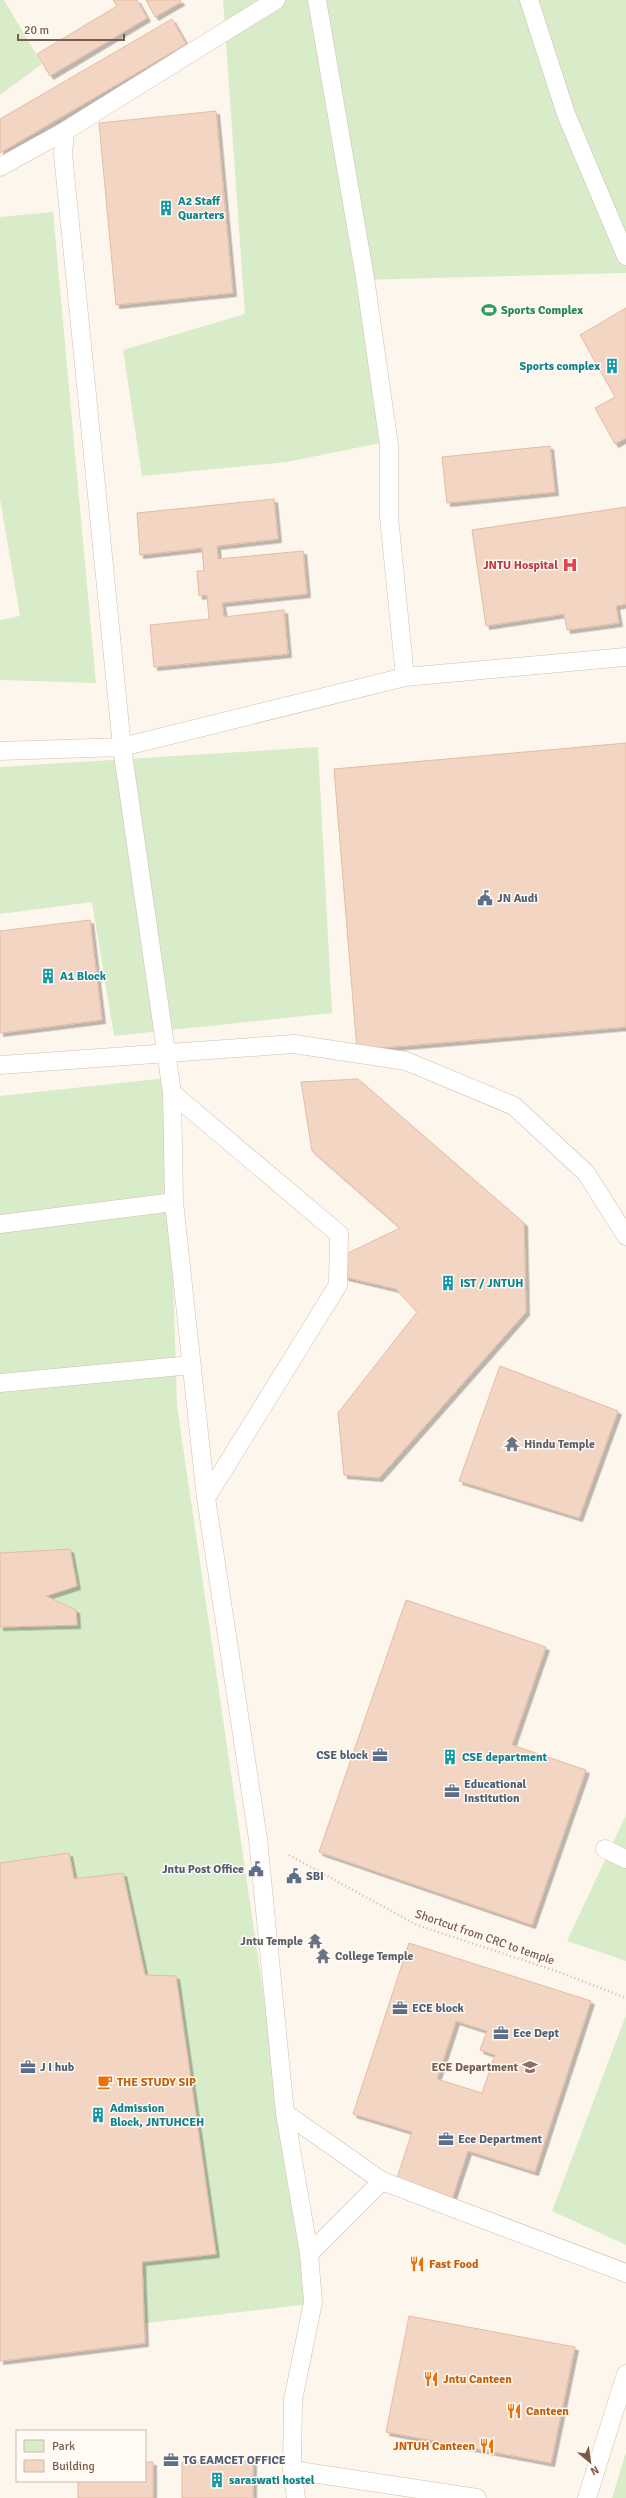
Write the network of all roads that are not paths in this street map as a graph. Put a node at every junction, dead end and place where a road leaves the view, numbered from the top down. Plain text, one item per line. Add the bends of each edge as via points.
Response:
1 (276, 0) edge
2 (317, 0) edge
3 (529, 0) edge
4 (64, 130) junction
5 (0, 167) edge
6 (626, 256) edge
7 (626, 657) edge
8 (405, 677) junction
9 (122, 747) junction
10 (0, 751) edge
11 (165, 1053) junction
12 (0, 1065) edge
13 (172, 1093) junction
14 (174, 1202) junction
15 (0, 1224) edge
16 (626, 1236) edge
17 (192, 1365) junction
18 (0, 1383) edge
19 (206, 1498) junction
20 (605, 1849) dead end
21 (626, 1859) edge
22 (285, 2113) junction
23 (382, 2181) junction
24 (308, 2254) junction
25 (626, 2273) edge
26 (626, 2374) edge
27 (292, 2470) junction
28 (296, 2498) edge
29 (477, 2498) edge
30 (587, 2498) edge

1 - 4 lane
2 - 8 lane via 365,278 389,445 389,517
3 - 6 lane via 566,114
4 - 5 lane
4 - 9 lane via 63,154
7 - 8 lane
8 - 9 lane
9 - 10 lane
9 - 11 lane
11 - 12 lane
11 - 13 lane
11 - 16 lane via 294,1044 406,1061 514,1106 586,1173
13 - 14 lane
13 - 19 lane via 339,1234 338,1285
14 - 15 lane
14 - 17 lane
17 - 18 lane
17 - 19 lane
19 - 22 lane via 258,1839
20 - 21 lane
22 - 23 lane
22 - 24 lane
23 - 24 lane
23 - 25 lane
24 - 27 lane via 313,2302 293,2400
26 - 30 lane
27 - 28 lane
27 - 29 lane

